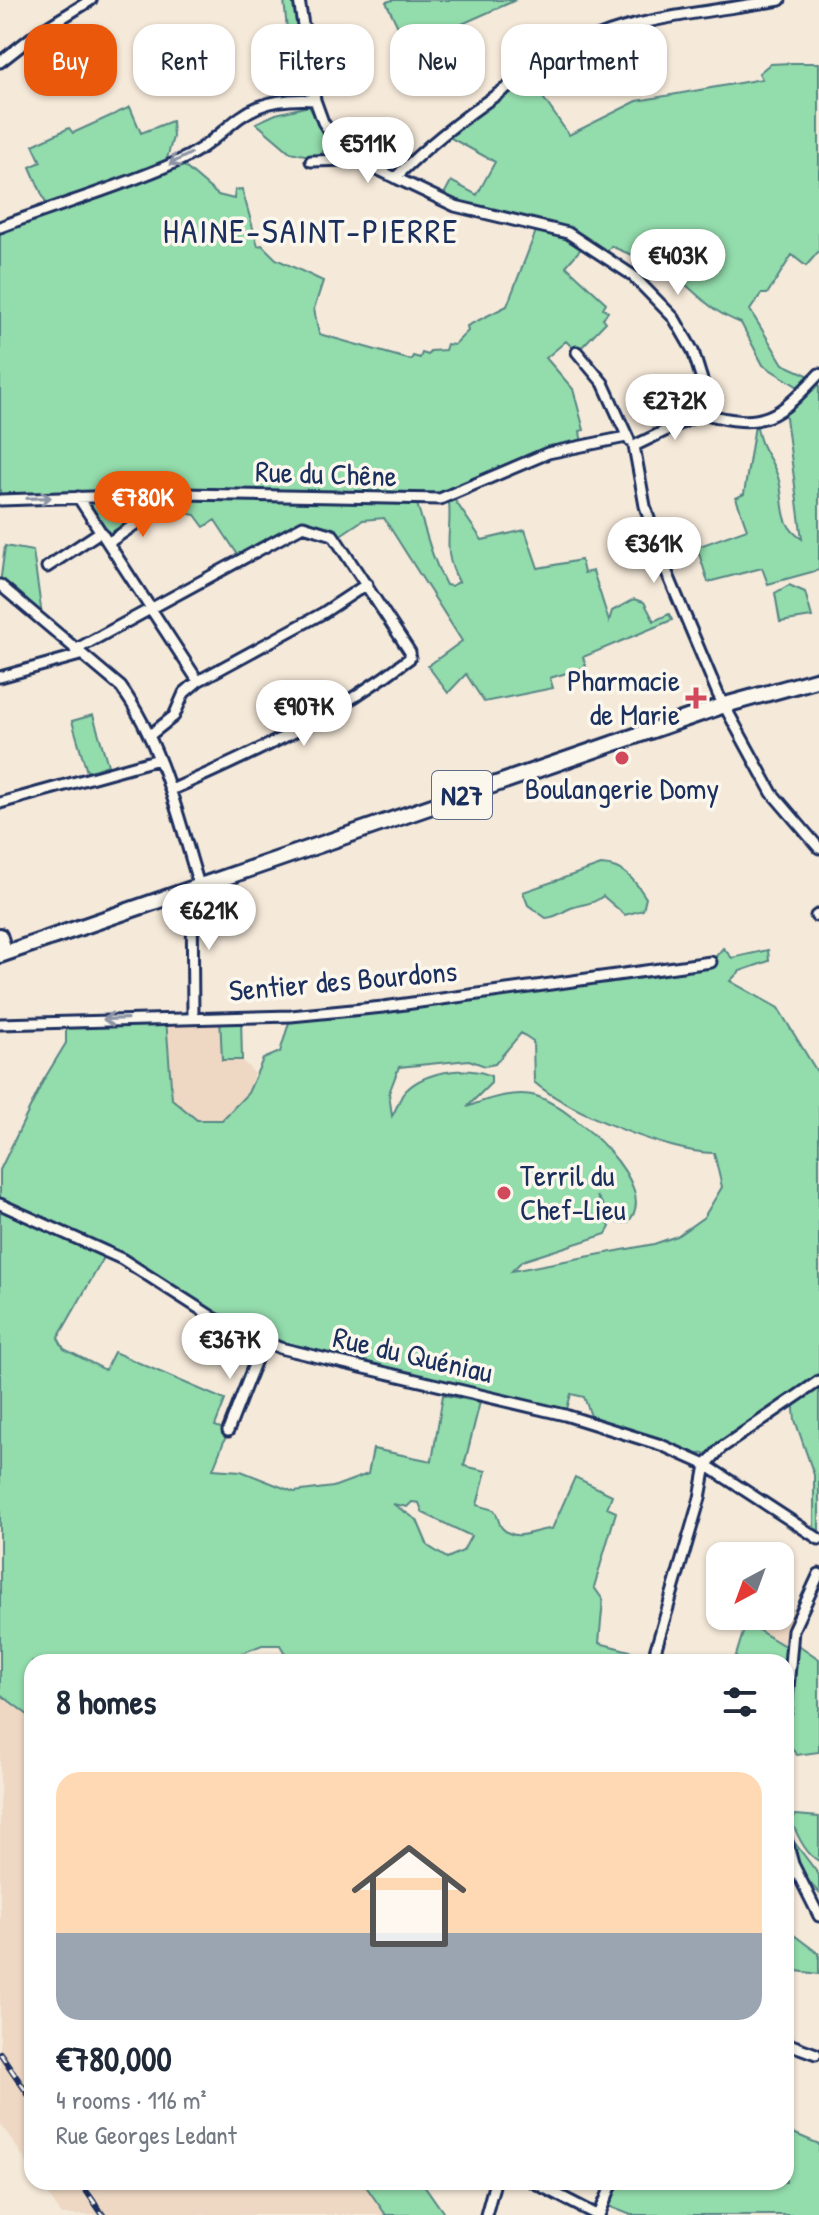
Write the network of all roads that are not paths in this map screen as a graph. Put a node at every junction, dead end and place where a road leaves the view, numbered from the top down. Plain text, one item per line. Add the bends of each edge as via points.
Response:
1 (91, 0) edge
2 (299, 0) edge
3 (780, 0) edge
4 (0, 62) edge
5 (315, 100) junction
6 (311, 161) dead end
7 (354, 161) junction
8 (395, 178) junction
9 (0, 227) edge
10 (577, 352) dead end
11 (819, 374) edge
12 (702, 413) junction
13 (626, 437) junction
14 (634, 446) junction
15 (78, 497) junction
16 (0, 500) edge
17 (159, 508) dead end
18 (100, 532) junction
19 (108, 543) junction
20 (47, 567) dead end
21 (367, 584) junction
22 (0, 585) edge
23 (151, 609) junction
24 (78, 652) junction
25 (0, 677) edge
26 (819, 679) edge
27 (198, 681) junction
28 (725, 705) junction
29 (150, 735) junction
30 (159, 759) junction
31 (171, 790) junction
32 (0, 803) edge
33 (819, 848) edge
34 (196, 886) junction
35 (0, 935) edge
36 (3, 954) edge
37 (711, 962) dead end
38 (193, 1017) junction
39 (0, 1024) edge
40 (0, 1204) edge
41 (263, 1342) junction
42 (819, 1381) edge
43 (228, 1431) dead end
44 (706, 1465) junction
45 (819, 1539) edge
46 (819, 1574) edge
47 (654, 1654) edge
48 (791, 1654) edge
49 (794, 1866) edge
50 (819, 1916) edge
51 (794, 2046) edge
52 (816, 2054) dead end
53 (493, 2190) edge
54 (549, 2190) edge
55 (609, 2190) edge
56 (486, 2215) edge
57 (598, 2215) edge

1 - 4 street
2 - 5 street
3 - 8 street via 623,28 581,44 446,131
5 - 7 street via 335,144
5 -> 9 street via 283,98 251,108 178,161
6 - 7 street
7 - 8 street
8 - 12 street via 453,205 568,233 632,275 674,318 693,351 703,383
10 - 13 street via 603,383
11 - 12 street via 785,410 771,417
12 - 14 street
13 - 14 street
13 - 15 street, Rue du Chêne via 548,453 440,499
14 - 28 street via 663,563
16 -> 15 street, Rue du Chêne
15 - 18 street
17 - 19 street
18 - 19 street
18 - 20 street
19 - 23 street
21 - 23 street via 336,538 314,526 292,528
21 - 27 street
21 - 31 street via 410,658 308,727
22 - 24 street
23 - 24 street
23 - 27 street
24 - 25 street
24 - 29 street via 121,687
26 - 28 main road, N27
27 - 29 street via 184,693 174,716
28 - 33 street via 769,788
28 - 34 main road, N27
29 - 30 street
30 - 31 street
30 - 32 street
31 - 34 street
34 - 36 main road, N27
34 - 38 street
35 - 36 street
37 - 38 street, Sentier des Bourdons via 383,1007 291,1016
38 -> 39 street, Sentier des Bourdons
40 - 41 street, Rue du Quéniau via 122,1259
41 - 43 street
41 - 44 street, Rue du Quéniau via 591,1421
42 - 44 street via 721,1448
44 - 45 street, Rue du Quéniau
44 - 47 street
46 - 48 street via 793,1630
49 - 50 street
51 - 52 street
53 - 56 street
54 - 57 street
55 - 57 street

